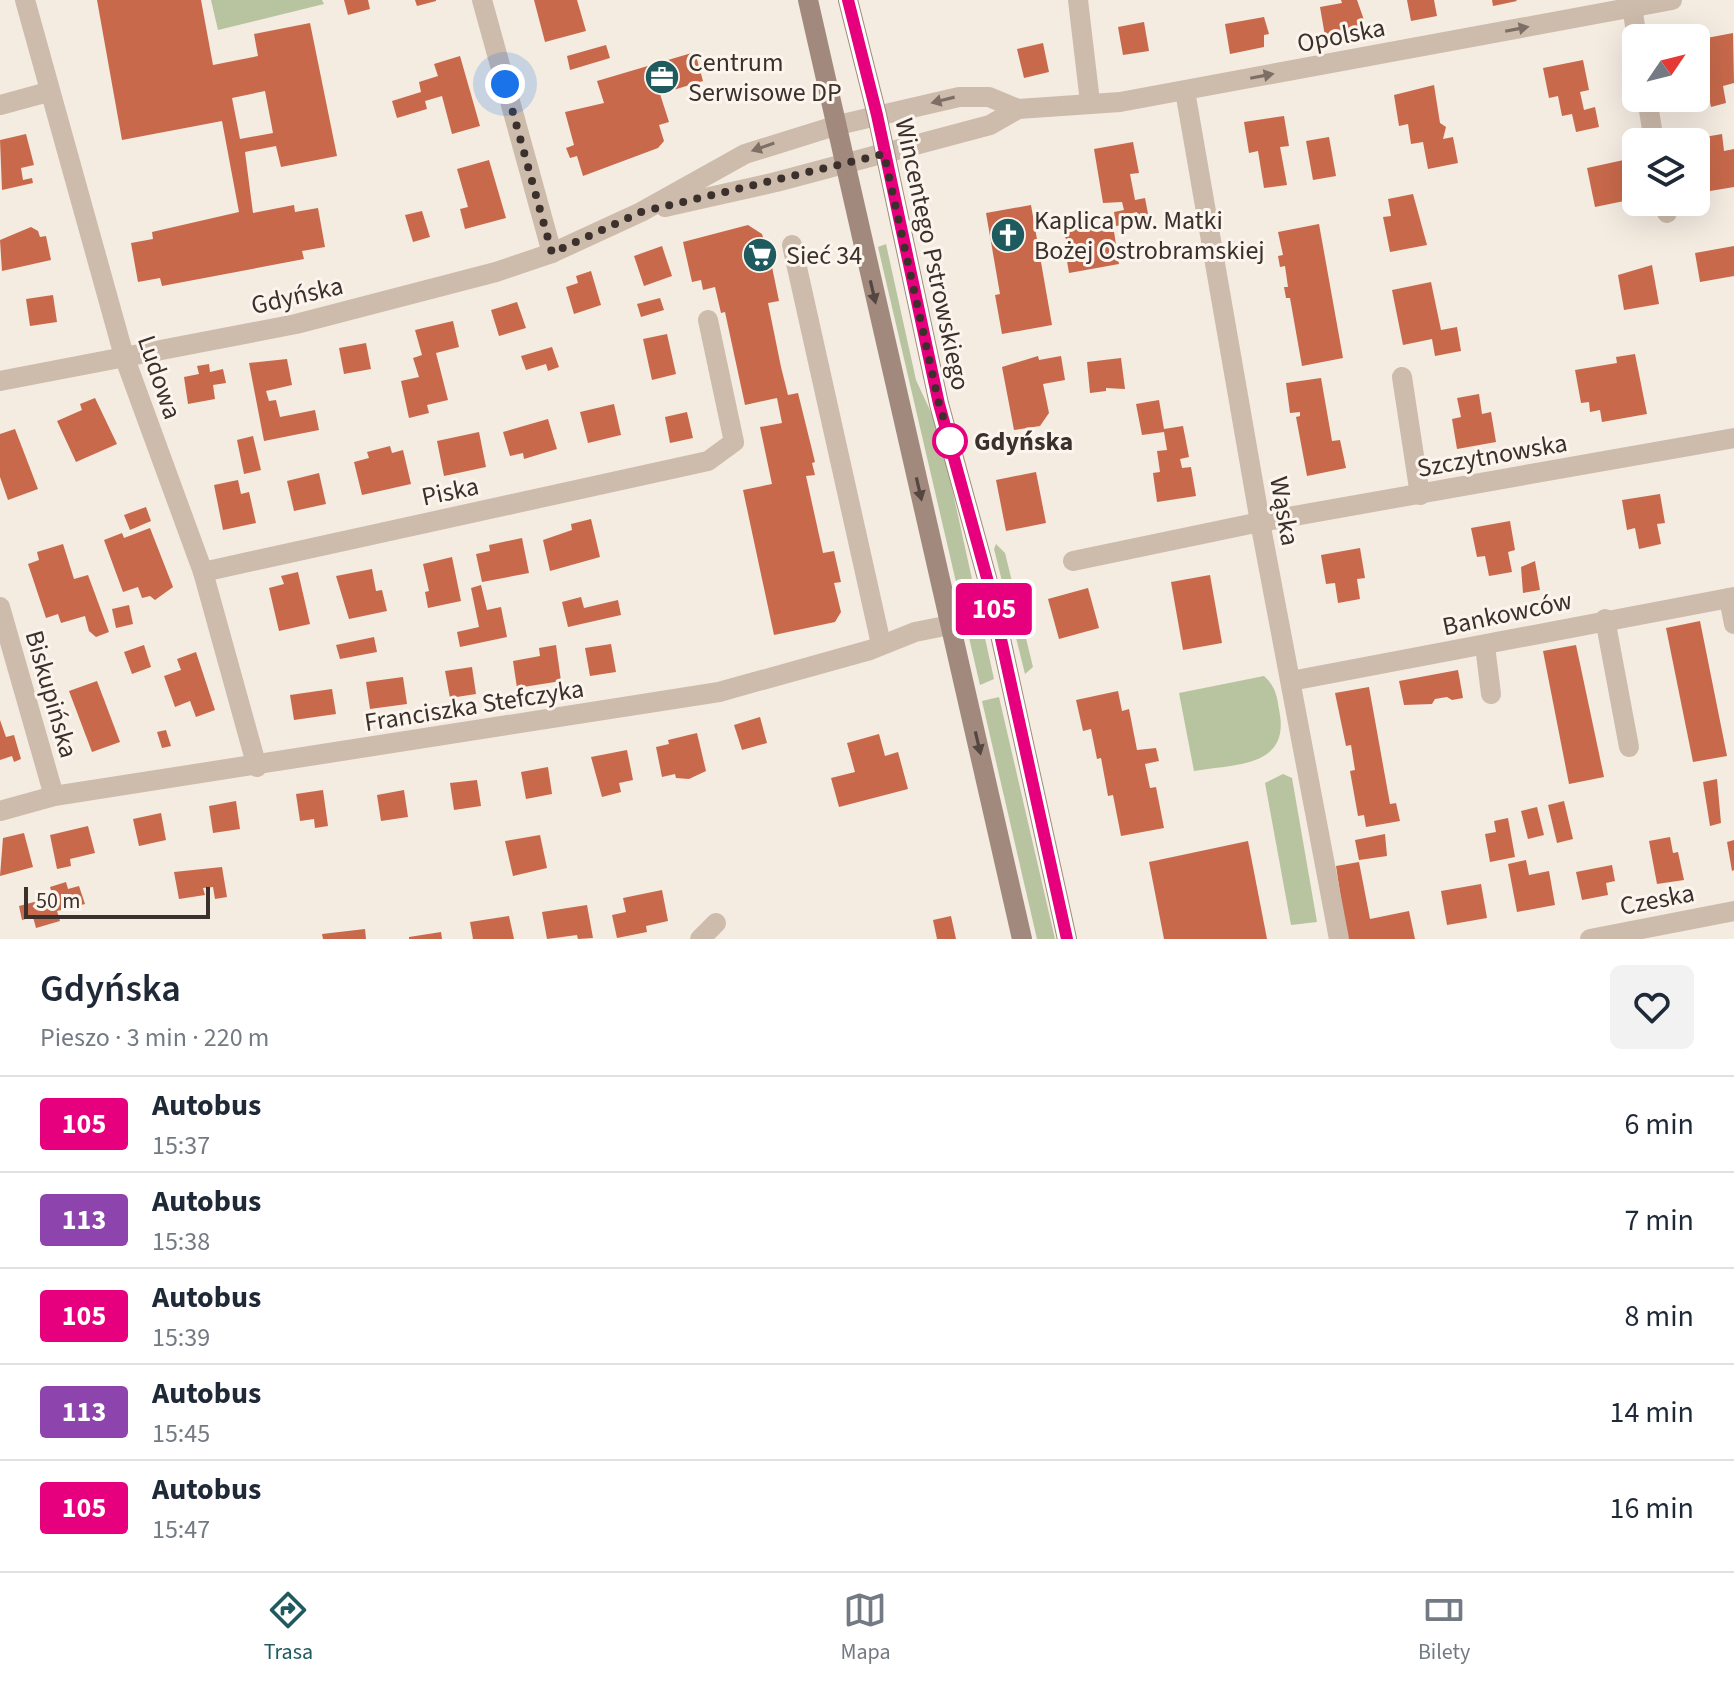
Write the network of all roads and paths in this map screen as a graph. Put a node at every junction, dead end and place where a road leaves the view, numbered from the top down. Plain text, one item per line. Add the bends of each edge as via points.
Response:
1 (25, 0) edge
2 (482, 0) edge
3 (808, 0) edge
4 (848, 0) edge
5 (1078, 0) edge
6 (1672, 0) edge
7 (1632, 7) junction
8 (1635, 24) edge
9 (1185, 91) junction
10 (48, 92) junction
11 (1090, 102) junction
12 (0, 105) edge
13 (1018, 109) junction
14 (877, 115) junction
15 (838, 125) junction
16 (884, 154) junction
17 (845, 161) junction
18 (641, 212) junction
19 (792, 245) dead end
20 (552, 253) junction
21 (708, 320) dead end
22 (124, 356) junction
23 (1402, 377) dead end
24 (0, 381) edge
25 (1734, 438) edge
26 (1420, 495) junction
27 (1260, 522) junction
28 (1073, 561) dead end
29 (203, 572) junction
30 (1732, 597) edge
31 (0, 607) edge
32 (1605, 619) junction
33 (1734, 624) edge
34 (950, 625) junction
35 (881, 644) junction
36 (1485, 646) junction
37 (1291, 681) junction
38 (1491, 694) dead end
39 (1629, 747) dead end
40 (257, 767) junction
41 (54, 796) junction
42 (0, 811) edge
43 (1734, 911) edge
44 (716, 923) dead end
45 (700, 939) edge
46 (1022, 939) edge
47 (1067, 939) edge
48 (1339, 939) edge
49 (1590, 939) edge

1 - 10 street, Ludowa
2 - 20 street
3 - 15 main road
4 - 14 main road, Wincentego Pstrowskiego
5 - 11 street
6 - 7 street, Opolska
7 - 8 street
9 -> 7 street, Opolska
9 - 11 street, Opolska
9 - 27 street, Wąska
10 - 12 street
10 - 22 street, Ludowa
11 - 13 street, Opolska
13 -> 14 street, Opolska via 989,97 959,97
13 - 16 street, Opolska via 990,125
14 - 15 street, Opolska
14 - 16 main road, Wincentego Pstrowskiego
15 - 17 main road
15 -> 18 street, Gdyńska via 745,154
16 - 17 street, Gdyńska
16 - 47 main road, Wincentego Pstrowskiego via 939,404 990,589
17 - 18 street, Gdyńska
17 -> 34 main road
18 - 20 street, Gdyńska
19 - 35 street
20 - 22 street, Gdyńska via 296,324
21 - 29 street, Piska via 734,442 708,461
22 - 24 street, Gdyńska
22 - 29 street, Ludowa
23 - 26 street
25 - 26 street, Szczytnowska
26 - 27 street, Szczytnowska
27 - 28 street, Szczytnowska
27 - 37 street, Wąska
29 - 40 street, Ludowa
30 - 32 street, Bankowców
30 - 33 street
31 - 41 street, Biskupińska
32 - 36 street, Bankowców
32 - 39 street
34 - 35 street, Franciszka Stefczyka
34 -> 46 main road
35 - 40 street, Franciszka Stefczyka via 719,692
36 - 37 street, Bankowców
36 - 38 street
37 - 48 street, Wąska
40 - 41 street, Franciszka Stefczyka
41 - 42 street, Franciszka Stefczyka
43 - 49 street, Czeska
44 - 45 street

